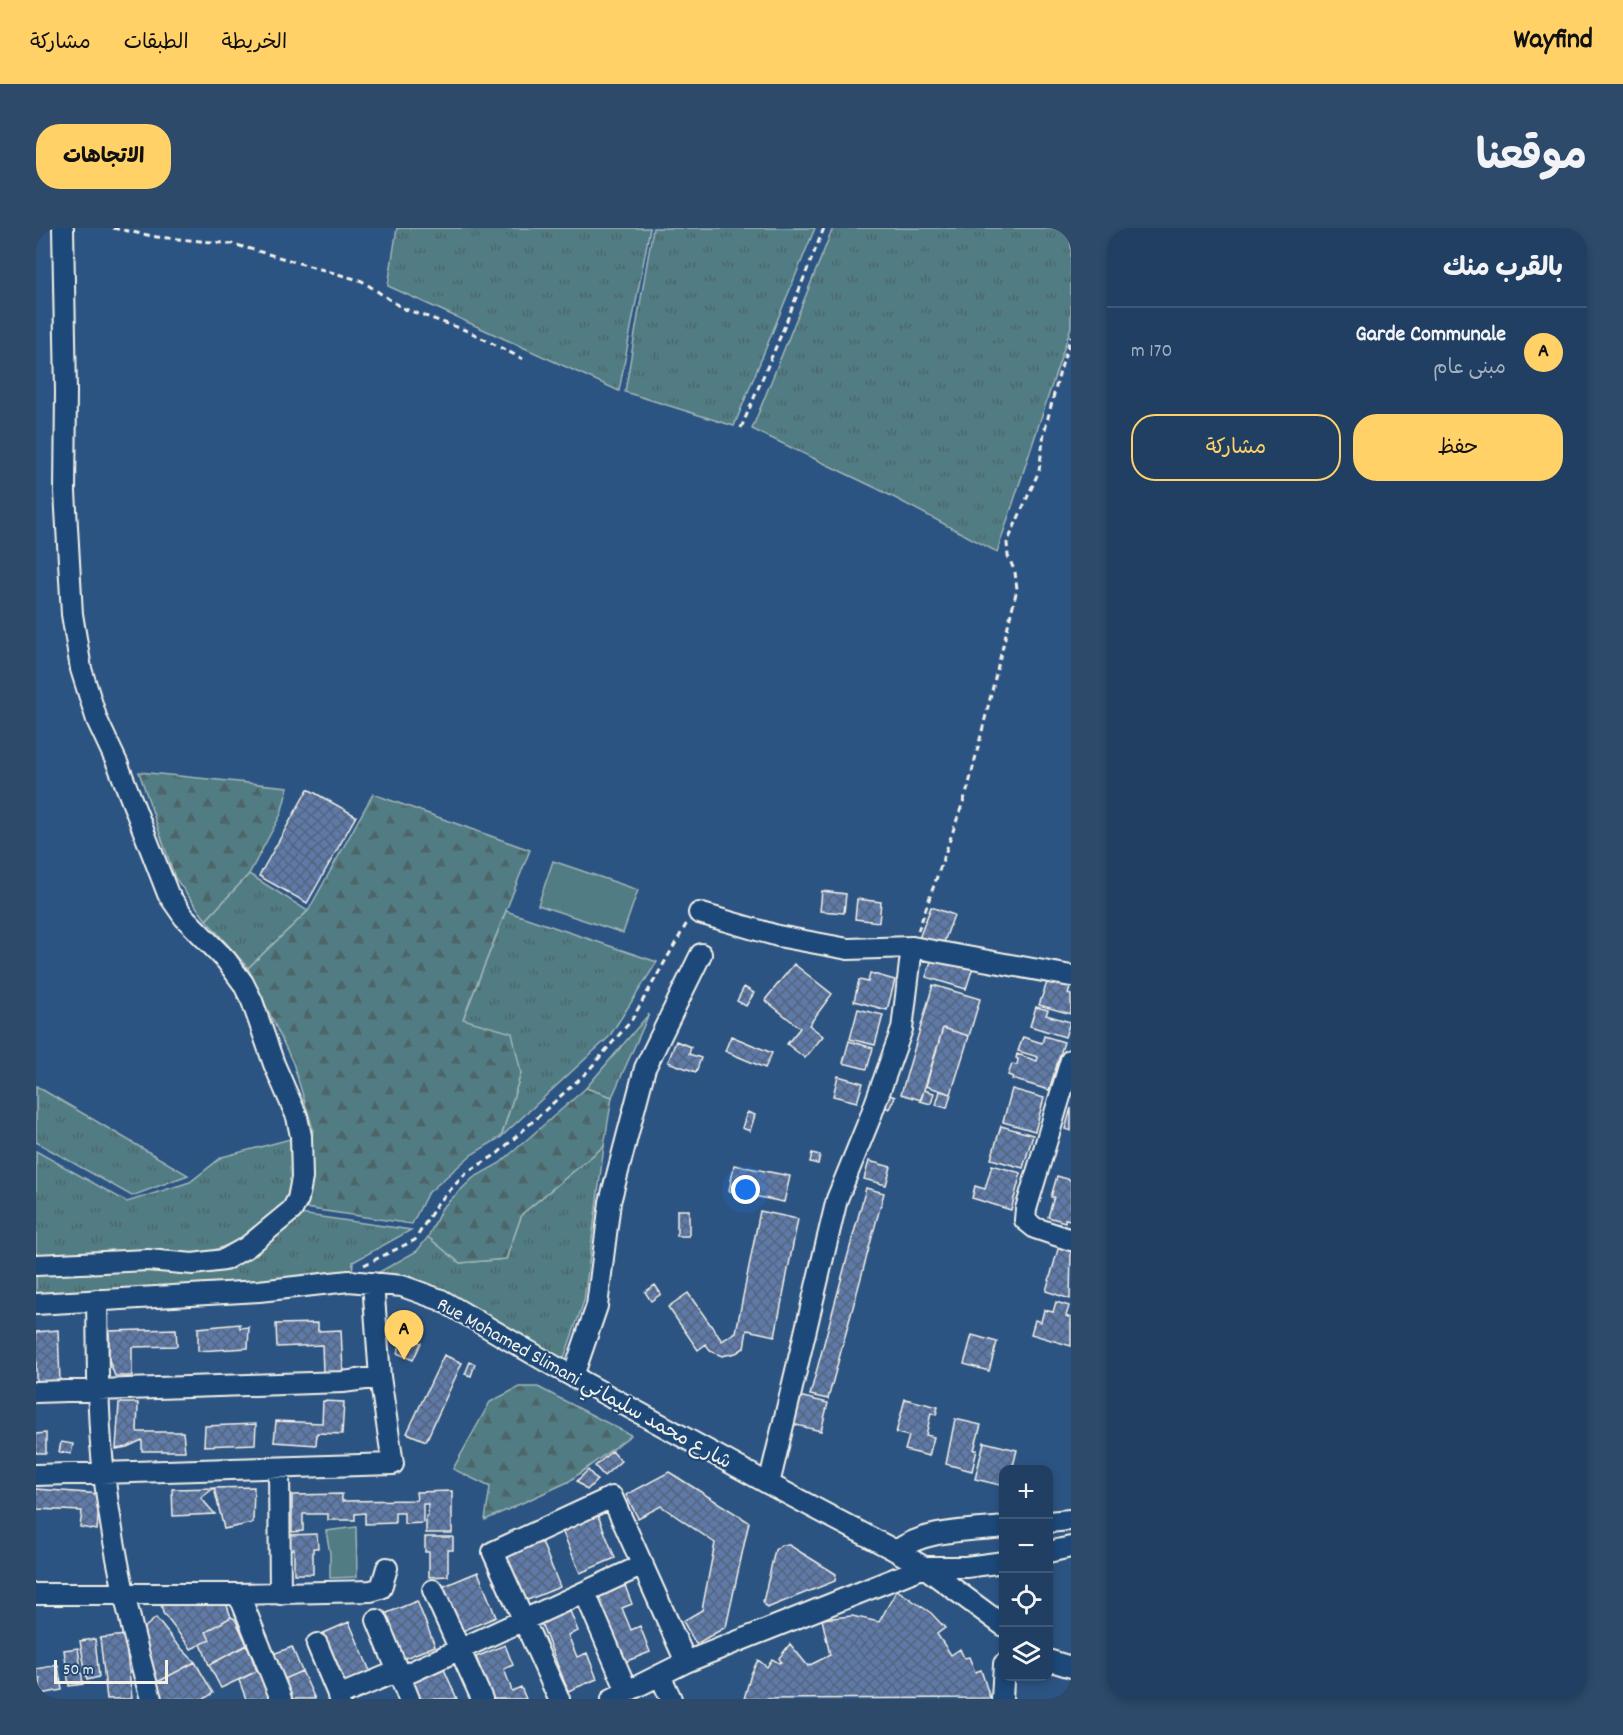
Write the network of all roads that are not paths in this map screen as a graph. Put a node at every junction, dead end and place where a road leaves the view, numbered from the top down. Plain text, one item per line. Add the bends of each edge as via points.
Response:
1 (63, 228) edge
2 (699, 913) road end
3 (912, 947) junction
4 (701, 954) dead end
5 (1071, 976) edge
6 (1071, 1060) edge
7 (1071, 1240) edge
8 (36, 1265) edge
9 (366, 1282) junction
10 (97, 1300) junction
11 (36, 1304) edge
12 (573, 1376) junction
13 (380, 1377) junction
14 (99, 1390) junction
15 (36, 1392) edge
16 (279, 1469) junction
17 (104, 1474) junction
18 (36, 1475) edge
19 (769, 1484) junction
20 (1070, 1520) edge
21 (1053, 1522) edge
22 (999, 1528) edge
23 (1071, 1547) edge
24 (896, 1551) junction
25 (1053, 1551) edge
26 (999, 1563) edge
27 (643, 1565) junction
28 (924, 1567) junction
29 (387, 1568) dead end
30 (433, 1590) dead end
31 (585, 1593) junction
32 (36, 1594) edge
33 (236, 1594) junction
34 (280, 1594) junction
35 (124, 1595) junction
36 (377, 1620) dead end
37 (524, 1621) junction
38 (999, 1622) edge
39 (317, 1644) dead end
40 (461, 1650) junction
41 (686, 1662) junction
42 (1053, 1662) edge
43 (1071, 1667) edge
44 (399, 1674) junction
45 (660, 1675) junction
46 (1003, 1681) edge
47 (620, 1695) edge
48 (339, 1697) edge
49 (151, 1699) edge
50 (281, 1699) edge
51 (409, 1699) edge
52 (482, 1699) edge
53 (560, 1699) edge
54 (671, 1699) edge
55 (1002, 1699) edge

1 - 8 street via 65,492 72,614 81,669 97,720 168,894 226,960 252,1001 297,1117 302,1178 292,1210 247,1247 224,1260 193,1264 139,1260
2 - 3 street via 778,936 848,949
3 - 5 street
3 - 19 street via 902,1029 837,1199
4 - 12 street via 645,1068 610,1202 597,1306
6 - 7 street via 1025,1220 1035,1228
9 - 10 street, Rue Mohamed Slimani شارع محمد سليماني
9 - 12 street, Rue Mohamed Slimani شارع محمد سليماني via 402,1286 441,1300
9 - 13 street
10 - 11 street, Rue Mohamed Slimani شارع محمد سليماني
10 - 14 street
12 - 19 street, Rue Mohamed Slimani شارع محمد سليماني
13 - 14 street via 343,1382
13 - 16 street via 393,1464
14 - 15 street
14 - 17 street
16 - 17 street
16 - 34 street
17 - 18 street
17 - 35 street
19 - 24 street, Rue Mohamed Slimani شارع محمد سليماني
20 - 21 street
22 - 24 street via 930,1536 910,1541
23 - 25 street
24 - 28 street, Rue Mohamed Slimani شارع محمد سليماني
26 - 28 street, Rue Mohamed Slimani شارع محمد سليماني
27 - 31 street
27 - 37 street via 612,1497 493,1552
27 - 41 street
28 - 38 street
28 - 41 street
29 - 34 street via 381,1588
30 - 40 street
31 - 37 street
31 - 47 street
32 - 35 street
33 - 34 street
33 - 35 street
33 - 50 street
35 - 49 street
36 - 44 street
37 - 40 street
37 - 53 street
39 - 48 street
40 - 44 street
40 - 52 street
41 - 45 street
42 - 43 street
44 - 48 street
44 - 51 street
45 - 47 street
45 - 54 street
46 - 55 street

